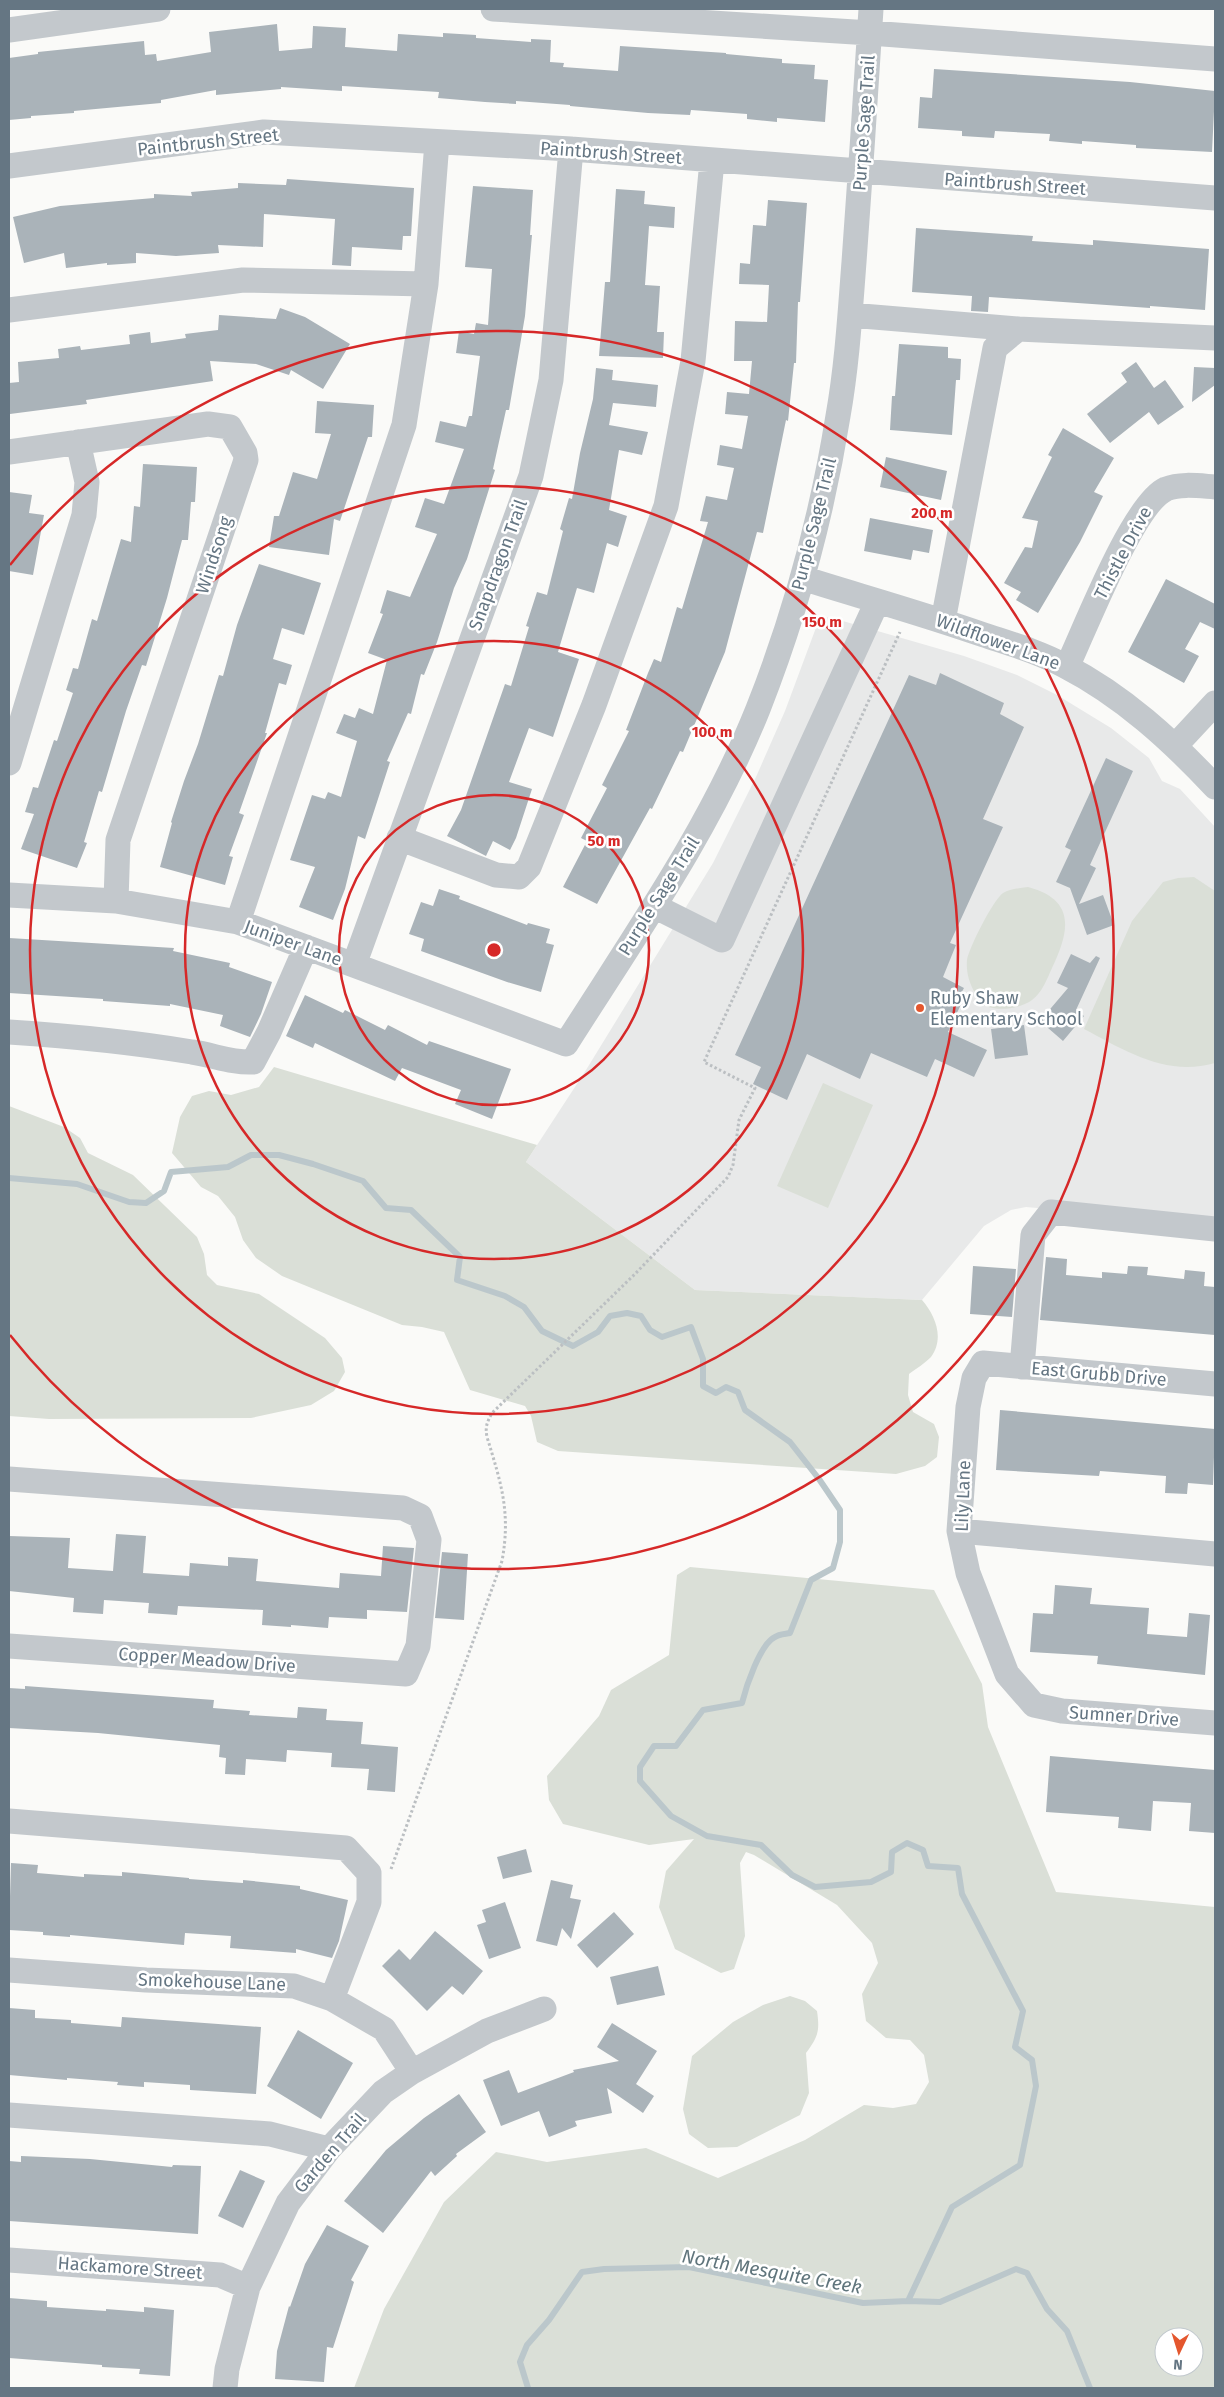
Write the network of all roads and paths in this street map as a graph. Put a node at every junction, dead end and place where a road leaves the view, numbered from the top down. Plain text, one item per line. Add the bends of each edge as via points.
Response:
1 (158, 9) edge
2 (493, 9) edge
3 (871, 21) edge
4 (9, 30) edge
5 (1215, 59) edge
6 (437, 142) junction
7 (571, 149) junction
8 (712, 161) junction
9 (9, 166) edge
10 (861, 172) junction
11 (1215, 198) edge
12 (426, 284) junction
13 (9, 310) edge
14 (850, 315) junction
15 (1018, 329) junction
16 (1215, 338) edge
17 (78, 442) junction
18 (9, 452) edge
19 (1215, 487) edge
20 (802, 578) junction
21 (877, 602) junction
22 (943, 621) junction
23 (900, 632) dead end
24 (1067, 667) junction
25 (1215, 703) edge
26 (1176, 745) junction
27 (9, 763) edge
28 (1215, 787) edge
29 (399, 838) junction
30 (9, 895) edge
31 (116, 901) junction
32 (654, 906) junction
33 (238, 922) junction
34 (306, 947) junction
35 (354, 965) junction
36 (9, 1032) edge
37 (566, 1044) joint
38 (1215, 1229) edge
39 (984, 1363) joint
40 (1022, 1367) junction
41 (1215, 1384) edge
42 (9, 1479) edge
43 (959, 1531) junction
44 (1215, 1554) edge
45 (9, 1646) edge
46 (1034, 1705) joint
47 (1215, 1723) edge
48 (9, 1821) edge
49 (390, 1872) dead end
50 (9, 1970) edge
51 (332, 1999) junction
52 (544, 2009) dead end
53 (412, 2072) junction
54 (9, 2115) edge
55 (330, 2149) junction
56 (9, 2260) edge
57 (248, 2287) junction
58 (225, 2388) edge

1 - 4 street
2 - 3 street
3 - 5 street
3 - 10 street, Purple Sage Trail
6 - 7 street, Paintbrush Street
6 - 9 street, Paintbrush Street via 264,132
6 - 12 street
7 - 8 street, Paintbrush Street
7 - 29 street, Snapdragon Trail via 550,380 531,476
8 - 10 street, Paintbrush Street
8 - 29 street via 693,361 666,506 594,705 529,867 519,877 496,875
10 - 11 street, Paintbrush Street
10 - 14 street, Purple Sage Trail
12 - 13 street via 243,280
12 - 33 street via 404,425
14 - 15 street
14 - 20 street, Purple Sage Trail via 836,430
15 - 16 street
15 - 22 street via 995,348
17 - 18 street, Windsong
17 - 27 street via 87,482 84,515
17 - 31 street, Windsong via 208,424 230,427 246,453 118,840
19 - 24 street, Thistle Drive via 1189,485 1167,489 1150,501 1127,538
20 - 21 street, Wildflower Lane
20 - 32 street, Purple Sage Trail via 757,711 705,820
21 - 22 street, Wildflower Lane
21 - 32 street via 722,940
22 - 24 street, Wildflower Lane
23 - 49 path via 704,1062 755,1088 740,1120 733,1165 720,1187 492,1413 485,1428 505,1496 502,1561
24 - 26 street, Wildflower Lane via 1126,704
25 - 26 street
26 - 28 street, Wildflower Lane
29 - 35 street, Snapdragon Trail
30 - 31 street, Juniper Lane
31 - 33 street, Juniper Lane
32 - 37 street, Purple Sage Trail
33 - 34 street, Juniper Lane
34 - 35 street, Juniper Lane
34 - 36 street via 253,1062 235,1063 194,1052
35 - 37 street, Juniper Lane
38 - 40 street via 1051,1212 1032,1235
39 - 40 street, East Grubb Drive
39 - 43 street, Lily Lane via 974,1378 968,1407
40 - 41 street, East Grubb Drive
42 - 45 street, Copper Meadow Drive via 403,1508 420,1516 429,1540 418,1646 406,1674
43 - 44 street
43 - 46 street, Lily Lane via 968,1573 1007,1674
46 - 47 street, Sumner Drive via 1062,1711
48 - 51 street via 346,1848 368,1873 368,1902
50 - 51 street, Smokehouse Lane via 294,1986
51 - 53 street, Smokehouse Lane via 384,2029
52 - 53 street, Garden Trail via 487,2031
53 - 55 street, Garden Trail via 383,2092
54 - 55 street via 270,2134
55 - 57 street, Garden Trail via 288,2203
56 - 57 street, Hackamore Street via 220,2275
57 - 58 street, Garden Trail

